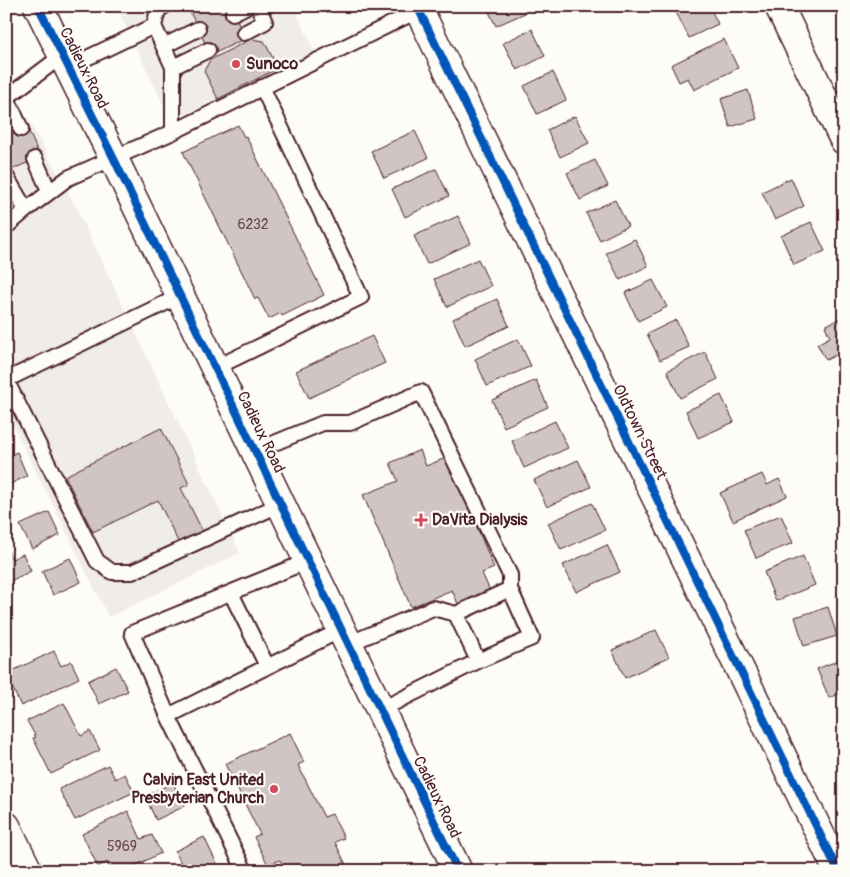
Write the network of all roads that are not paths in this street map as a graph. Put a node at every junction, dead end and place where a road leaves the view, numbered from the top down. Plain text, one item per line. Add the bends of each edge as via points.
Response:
1 (38, 6) edge
2 (247, 6) edge
3 (258, 6) edge
4 (779, 6) edge
5 (159, 7) edge
6 (421, 8) edge
7 (234, 13) dead end
8 (154, 26) junction
9 (198, 29) dead end
10 (244, 33) dead end
11 (164, 46) junction
12 (208, 50) dead end
13 (65, 61) junction
14 (173, 67) junction
15 (262, 87) junction
16 (7, 98) edge
17 (21, 129) dead end
18 (173, 132) junction
19 (844, 140) edge
20 (34, 159) dead end
21 (114, 159) junction
22 (6, 176) edge
23 (49, 191) junction
24 (26, 210) junction
25 (6, 227) edge
26 (180, 296) junction
27 (215, 368) junction
28 (255, 451) junction
29 (281, 504) junction
30 (308, 561) junction
31 (510, 589) junction
32 (232, 593) junction
33 (456, 614) junction
34 (344, 637) junction
35 (478, 661) junction
36 (267, 666) junction
37 (380, 710) junction
38 (168, 716) junction
39 (6, 826) edge
40 (28, 871) edge
41 (245, 871) edge
42 (458, 871) edge
43 (838, 871) edge

1 - 13 street, Cadieux Road
2 - 7 lane
3 - 10 lane via 265,22
4 - 19 street
5 - 8 lane
6 - 15 lane via 348,41
6 - 43 street, Oldtown Street
8 - 11 lane
8 - 13 lane
9 - 11 lane
11 - 14 lane
12 - 14 lane
13 - 16 lane
13 - 21 street, Cadieux Road
14 - 18 lane
15 - 18 lane
15 - 27 lane via 362,297
16 - 17 lane
18 - 21 lane
20 - 23 lane
21 - 23 lane via 68,178
21 - 26 street, Cadieux Road
22 - 24 lane
23 - 24 lane
24 - 25 lane
26 - 27 street, Cadieux Road
26 - 29 lane via 6,380 97,561 112,572 132,572
27 - 28 street, Cadieux Road
28 - 29 street, Cadieux Road
28 - 31 lane via 324,423 350,423 421,392 510,575
29 - 30 street, Cadieux Road
30 - 32 lane
30 - 34 street, Cadieux Road
31 - 33 lane
31 - 35 lane via 532,638
32 - 36 lane
32 - 38 lane via 132,633
33 - 34 lane via 433,608
33 - 35 lane
34 - 36 lane
34 - 37 street, Cadieux Road
35 - 37 lane
36 - 38 lane
37 - 42 street, Cadieux Road
38 - 41 lane
39 - 40 street

